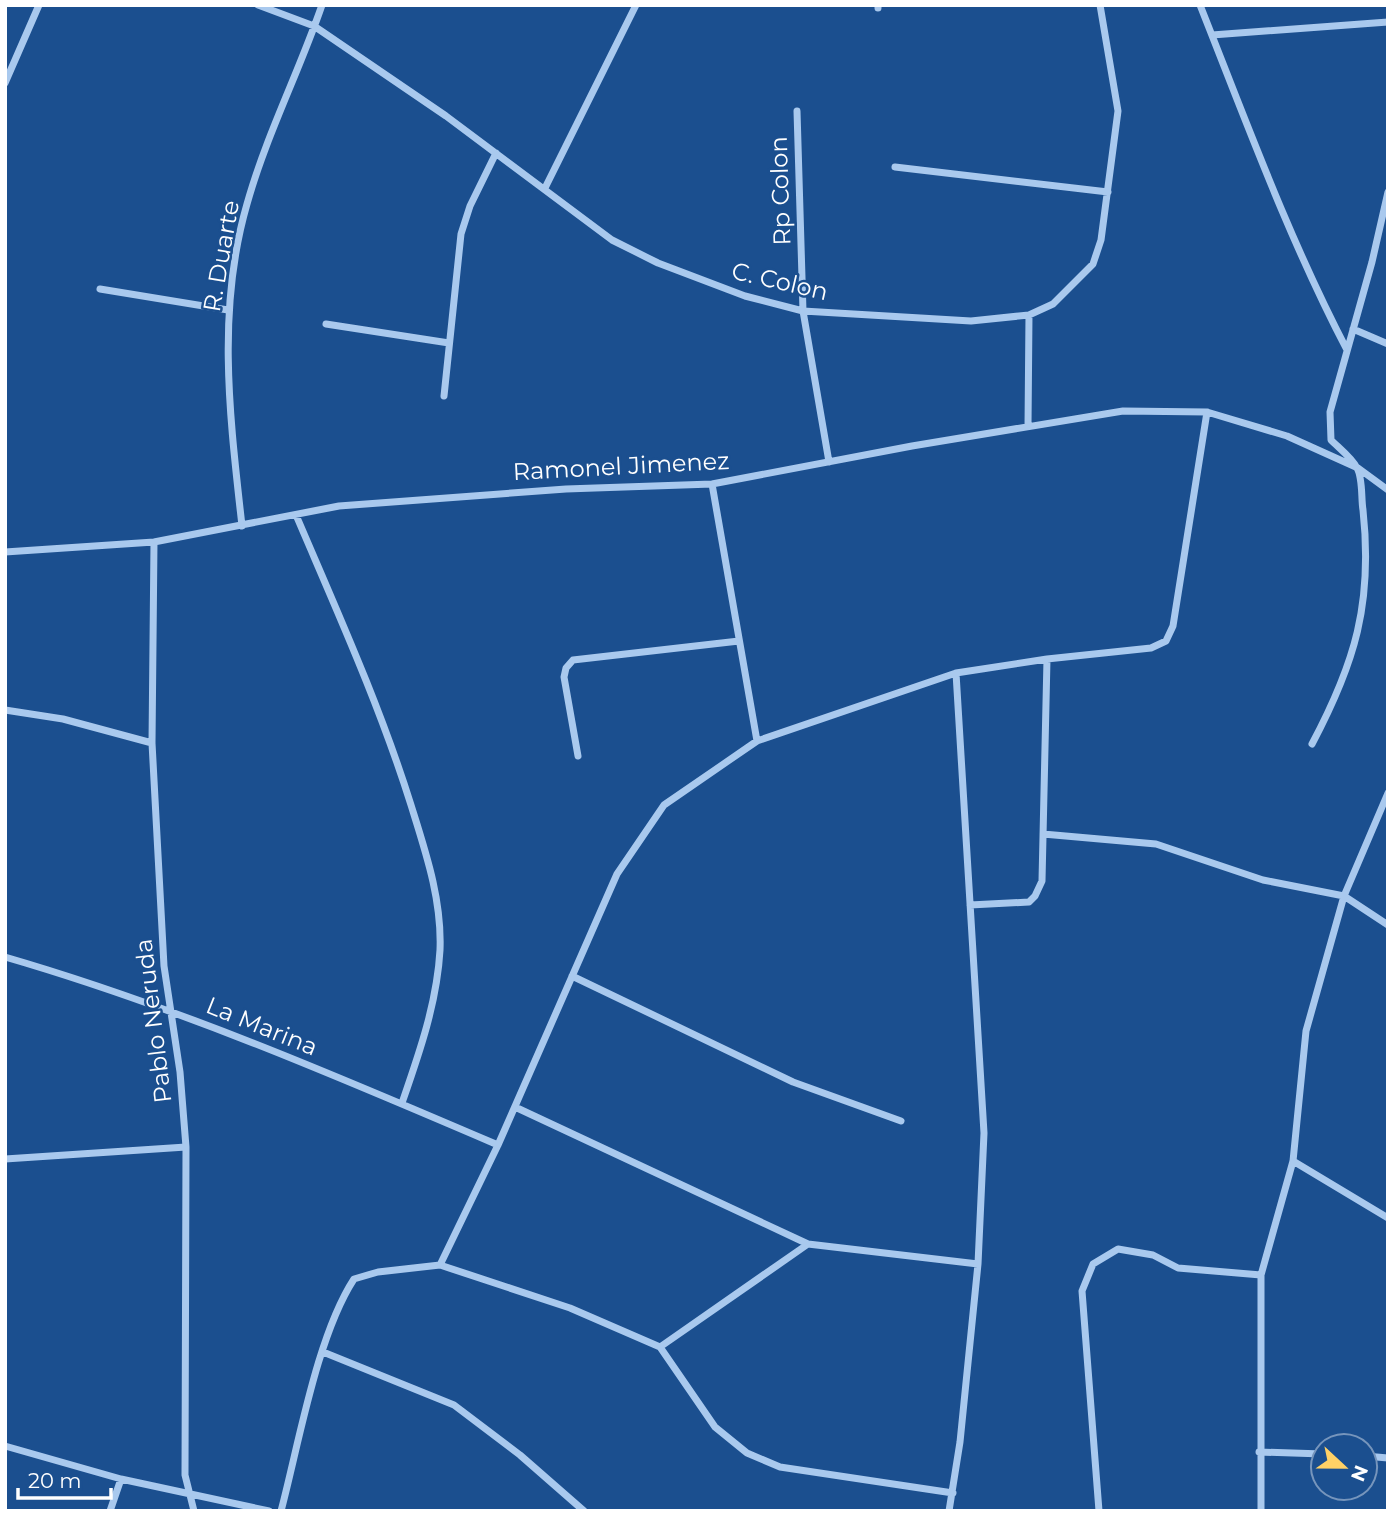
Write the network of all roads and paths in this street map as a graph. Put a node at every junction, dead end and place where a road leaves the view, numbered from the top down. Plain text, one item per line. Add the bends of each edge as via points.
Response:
1 (39, 5) edge
2 (258, 5) edge
3 (321, 5) edge
4 (636, 5) edge
5 (1100, 5) edge
6 (1200, 5) edge
7 (1388, 22) edge
8 (314, 26) junction
9 (1212, 35) junction
10 (5, 83) edge
11 (797, 111) dead end
12 (496, 153) junction
13 (895, 167) dead end
14 (545, 188) junction
15 (1108, 192) junction
16 (1388, 192) edge
17 (100, 289) dead end
18 (229, 310) junction
19 (803, 311) junction
20 (1029, 315) junction
21 (326, 324) dead end
22 (1353, 329) junction
23 (449, 343) junction
24 (1388, 344) edge
25 (1347, 350) junction
26 (444, 396) dead end
27 (1207, 412) junction
28 (1028, 426) junction
29 (829, 462) junction
30 (1358, 468) junction
31 (712, 484) junction
32 (1388, 490) edge
33 (296, 515) junction
34 (242, 526) junction
35 (154, 542) junction
36 (5, 552) edge
37 (739, 641) junction
38 (1047, 659) junction
39 (956, 673) junction
40 (5, 710) edge
41 (757, 741) junction
42 (152, 743) junction
43 (1311, 744) dead end
44 (578, 756) dead end
45 (1388, 793) edge
46 (1043, 834) junction
47 (1344, 896) junction
48 (970, 905) junction
49 (1388, 925) edge
50 (5, 957) edge
51 (572, 976) junction
52 (172, 1011) junction
53 (402, 1104) junction
54 (515, 1107) junction
55 (901, 1121) dead end
56 (498, 1145) junction
57 (186, 1146) junction
58 (5, 1159) edge
59 (1293, 1161) junction
60 (1388, 1218) edge
61 (808, 1244) junction
62 (978, 1264) junction
63 (440, 1265) junction
64 (1261, 1275) junction
65 (660, 1347) junction
66 (323, 1352) junction
67 (5, 1446) edge
68 (1259, 1451) junction
69 (1309, 1453) edge
70 (121, 1479) junction
71 (953, 1493) junction
72 (191, 1495) junction
73 (110, 1511) edge
74 (194, 1511) edge
75 (269, 1511) edge
76 (281, 1511) edge
77 (584, 1511) edge
78 (949, 1511) edge
79 (1099, 1511) edge
80 (1261, 1511) edge

1 - 10 street
2 - 8 street, C. Colon
3 - 8 street, R. Duarte
4 - 14 street
5 - 15 street, C. Colon via 1118,111
6 - 9 street
7 - 9 street
8 - 12 street, C. Colon
8 - 18 street, R. Duarte via 246,206
9 - 25 street via 1318,294
11 - 19 street, Rp Colon
12 - 14 street, C. Colon
12 - 23 street via 461,234
13 - 15 street
14 - 19 street, C. Colon via 618,245 697,279
15 - 20 street, C. Colon via 1093,264 1065,295
16 - 22 street
17 - 18 street
18 - 34 street, R. Duarte via 228,413
19 - 20 street, C. Colon via 971,321
19 - 29 street, Rp Colon
20 - 28 street
21 - 23 street
22 - 24 street
22 - 25 street
23 - 26 street
25 - 30 street via 1330,412 1331,440
27 - 28 street, Ramonel Jimenez via 1123,411
27 - 30 street, Ramonel Jimenez via 1287,436
27 - 38 street via 1174,626 1166,641 1151,648
28 - 29 street, Ramonel Jimenez
29 - 31 street, Ramonel Jimenez
30 - 32 street, Ramonel Jimenez
30 - 43 street via 1367,544 1365,594 1355,649
31 - 33 street, Ramonel Jimenez via 453,496 338,506
31 - 37 street
33 - 34 street, Ramonel Jimenez
33 - 53 street via 394,752 437,897 440,949 435,991
34 - 35 street, Ramonel Jimenez
35 - 36 street, Ramonel Jimenez
35 - 42 street, Pablo Neruda
37 - 41 street
37 - 44 street via 573,660 564,677
38 - 39 street
38 - 46 street
39 - 41 street
39 - 48 street
40 - 42 street via 63,719
41 - 51 street via 664,805 617,874
42 - 52 street, Pablo Neruda via 164,966
45 - 47 street
46 - 47 street via 1156,844 1262,880
46 - 48 street via 1042,881 1035,896 1028,902
47 - 49 street
47 - 59 street via 1306,1031
48 - 62 street via 984,1133
50 - 52 street, La Marina
51 - 54 street
51 - 55 street via 793,1082
52 - 53 street, La Marina
52 - 57 street, Pablo Neruda
53 - 56 street, La Marina
54 - 56 street
54 - 61 street
56 - 63 street
57 - 58 street
57 - 72 street, Pablo Neruda via 185,1475
59 - 60 street
59 - 64 street
61 - 62 street
61 - 65 street
62 - 71 street
63 - 65 street via 570,1308
63 - 66 street via 354,1279 342,1298
64 - 68 street
64 - 79 street via 1178,1268 1153,1255 1118,1249 1093,1264 1082,1292
65 - 71 street via 715,1427 747,1452 780,1466
66 - 76 street
66 - 77 street via 454,1405
67 - 70 street
68 - 69 street
68 - 80 street
70 - 72 street
70 - 73 street
71 - 78 street
72 - 74 street, Pablo Neruda
72 - 75 street

